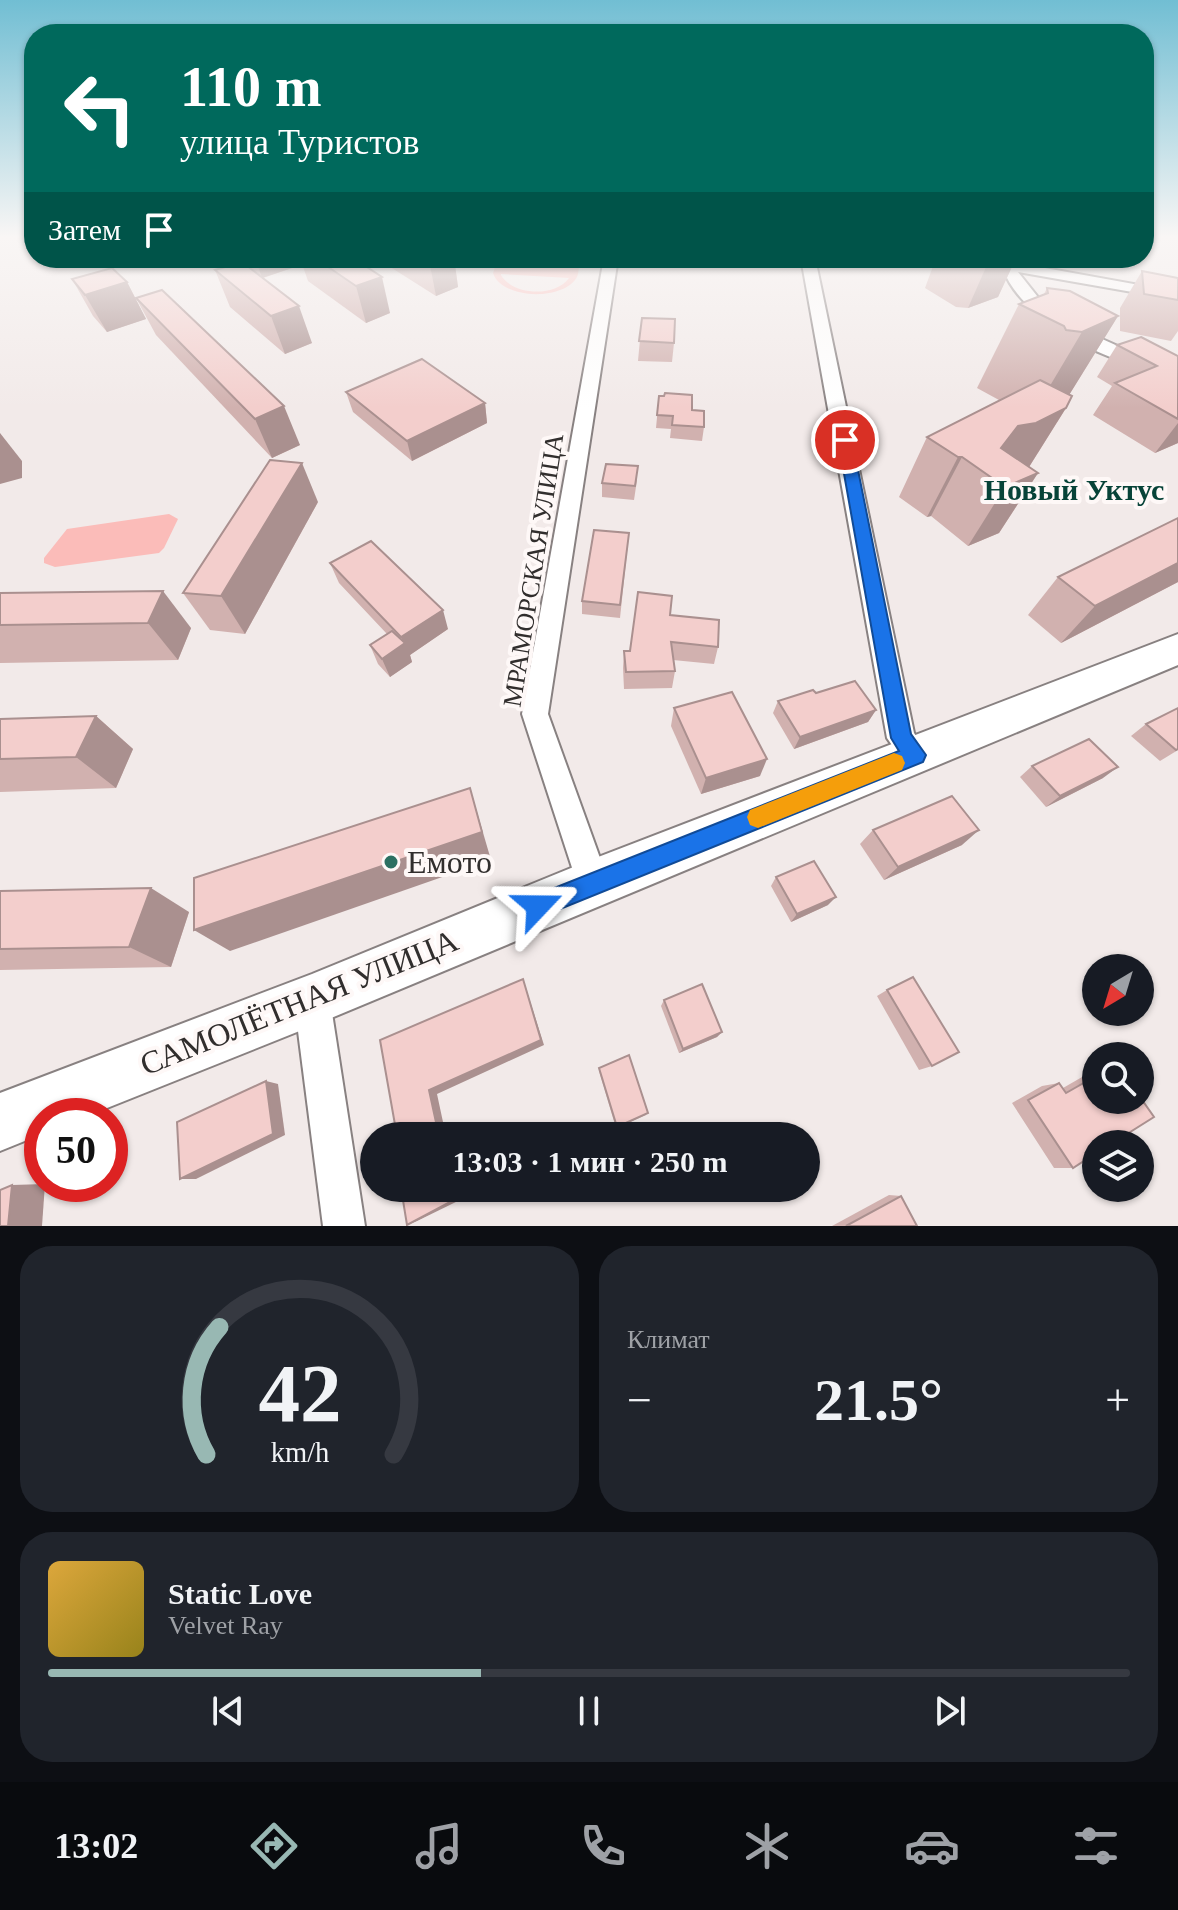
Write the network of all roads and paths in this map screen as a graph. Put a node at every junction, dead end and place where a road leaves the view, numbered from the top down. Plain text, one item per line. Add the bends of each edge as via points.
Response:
1 (605, 294) edge
2 (815, 294) edge
3 (1028, 294) edge
4 (1134, 360) edge
5 (1178, 649) edge
6 (915, 755) junction
7 (593, 883) junction
8 (312, 1000) junction
9 (0, 1122) edge
10 (344, 1226) edge

1 - 7 street, МРАМОРСКАЯ УЛИЦА via 535,714
2 - 6 street via 901,738
3 - 4 street via 1065,328
5 - 6 main road, САМОЛЁТНАЯ УЛИЦА
6 - 7 main road, САМОЛЁТНАЯ УЛИЦА
7 - 8 main road, САМОЛЁТНАЯ УЛИЦА
8 - 9 main road, САМОЛЁТНАЯ УЛИЦА
8 - 10 street

